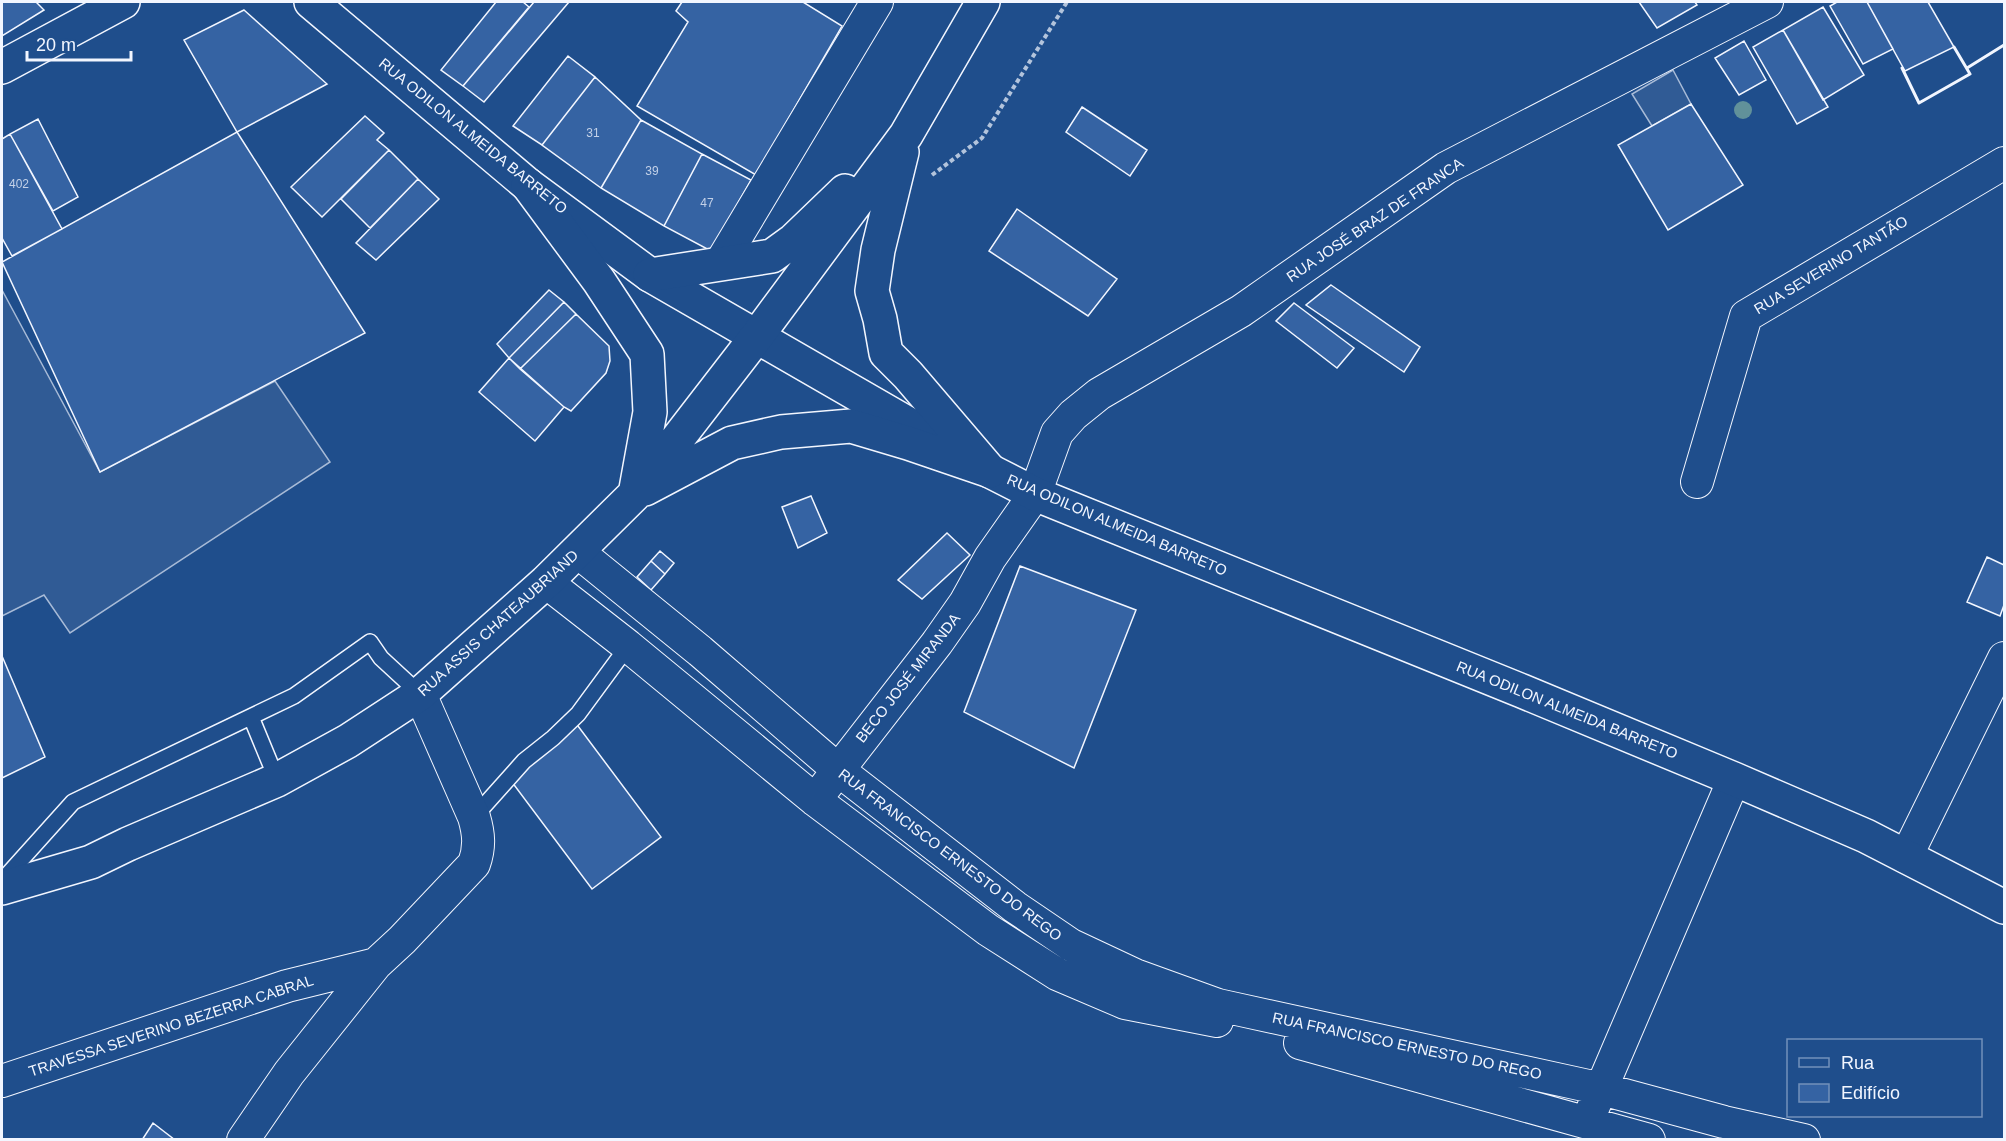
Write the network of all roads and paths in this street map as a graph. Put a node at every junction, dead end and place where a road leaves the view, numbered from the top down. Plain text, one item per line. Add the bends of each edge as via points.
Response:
1 (311, 2) edge
2 (877, 2) edge
3 (983, 2) edge
4 (1067, 2) edge
5 (1767, 2) edge
6 (100, 6) edge
7 (2, 67) edge
8 (906, 135) junction
9 (2004, 163) edge
10 (528, 185) junction
11 (888, 207) junction
12 (720, 264) junction
13 (650, 274) junction
14 (757, 336) junction
15 (990, 471) junction
16 (1697, 482) dead end
17 (635, 494) junction
18 (1035, 494) junction
19 (578, 552) junction
20 (546, 582) junction
21 (628, 646) junction
22 (2004, 657) edge
23 (420, 694) junction
24 (251, 717) junction
25 (837, 769) junction
26 (1734, 779) junction
27 (277, 780) junction
28 (814, 800) junction
29 (474, 817) junction
30 (1906, 857) junction
31 (2, 881) edge
32 (2, 888) edge
33 (2004, 907) edge
34 (376, 964) junction
35 (2, 1081) edge
36 (1602, 1089) junction
37 (1586, 1122) junction
38 (243, 1140) edge
39 (1650, 1140) edge
40 (1804, 1140) edge

1 - 10 main road, RUA ODILON ALMEIDA BARRETO
2 - 12 street
3 - 8 main road
4 - 11 path via 982,138
5 - 18 street, RUA JOSÉ BRAZ DE FRANCA via 1446,168 1241,311 1099,394 1057,434
6 - 7 main road
8 - 11 main road
8 - 12 main road via 772,256
8 - 14 main road, RUA ASSIS CHATEAUBRIAND
9 - 16 street, RUA SEVERINO TANTÃO via 1746,315
10 - 13 main road, RUA ODILON ALMEIDA BARRETO
10 - 17 main road via 647,354 650,412
11 - 15 main road via 872,291 886,353
12 - 13 main road
13 - 14 main road, RUA ODILON ALMEIDA BARRETO
14 - 15 main road, RUA ODILON ALMEIDA BARRETO
14 - 17 main road, RUA ASSIS CHATEAUBRIAND
15 - 17 main road via 851,426 781,432 732,443
15 - 18 main road, RUA ODILON ALMEIDA BARRETO
17 - 19 main road, RUA ASSIS CHATEAUBRIAND
18 - 25 street, BECO JOSÉ MIRANDA via 937,643
18 - 26 main road, RUA ODILON ALMEIDA BARRETO
19 - 20 main road, RUA ASSIS CHATEAUBRIAND
19 - 25 street, RUA FRANCISCO ERNESTO DO REGO
20 - 21 street, RUA FRANCISCO ERNESTO DO REGO
20 - 23 main road, RUA ASSIS CHATEAUBRIAND
21 - 28 street, RUA FRANCISCO ERNESTO DO REGO
21 - 29 lane via 578,714 524,761
22 - 30 street
23 - 24 lane via 370,642 294,696
23 - 27 main road, RUA ASSIS CHATEAUBRIAND via 348,741
23 - 29 street
24 - 27 lane
24 - 31 lane via 73,802
25 - 28 street, BECO JOSÉ MIRANDA
25 - 36 street, RUA FRANCISCO ERNESTO DO REGO via 1015,907 1071,945 1135,975 1218,1005
26 - 30 main road, RUA ODILON ALMEIDA BARRETO
26 - 36 street
27 - 32 main road, RUA ASSIS CHATEAUBRIAND via 91,862
28 - 37 street, RUA FRANCISCO ERNESTO DO REGO via 988,930 1057,974 1125,1003 1237,1025
29 - 34 street via 479,850 474,864
30 - 33 main road, RUA ODILON ALMEIDA BARRETO
34 - 35 street, TRAVESSA SEVERINO BEZERRA CABRAL via 287,986
34 - 38 street via 295,1064
36 - 37 street
36 - 40 street, RUA FRANCISCO ERNESTO DO REGO
37 - 39 street, RUA FRANCISCO ERNESTO DO REGO

